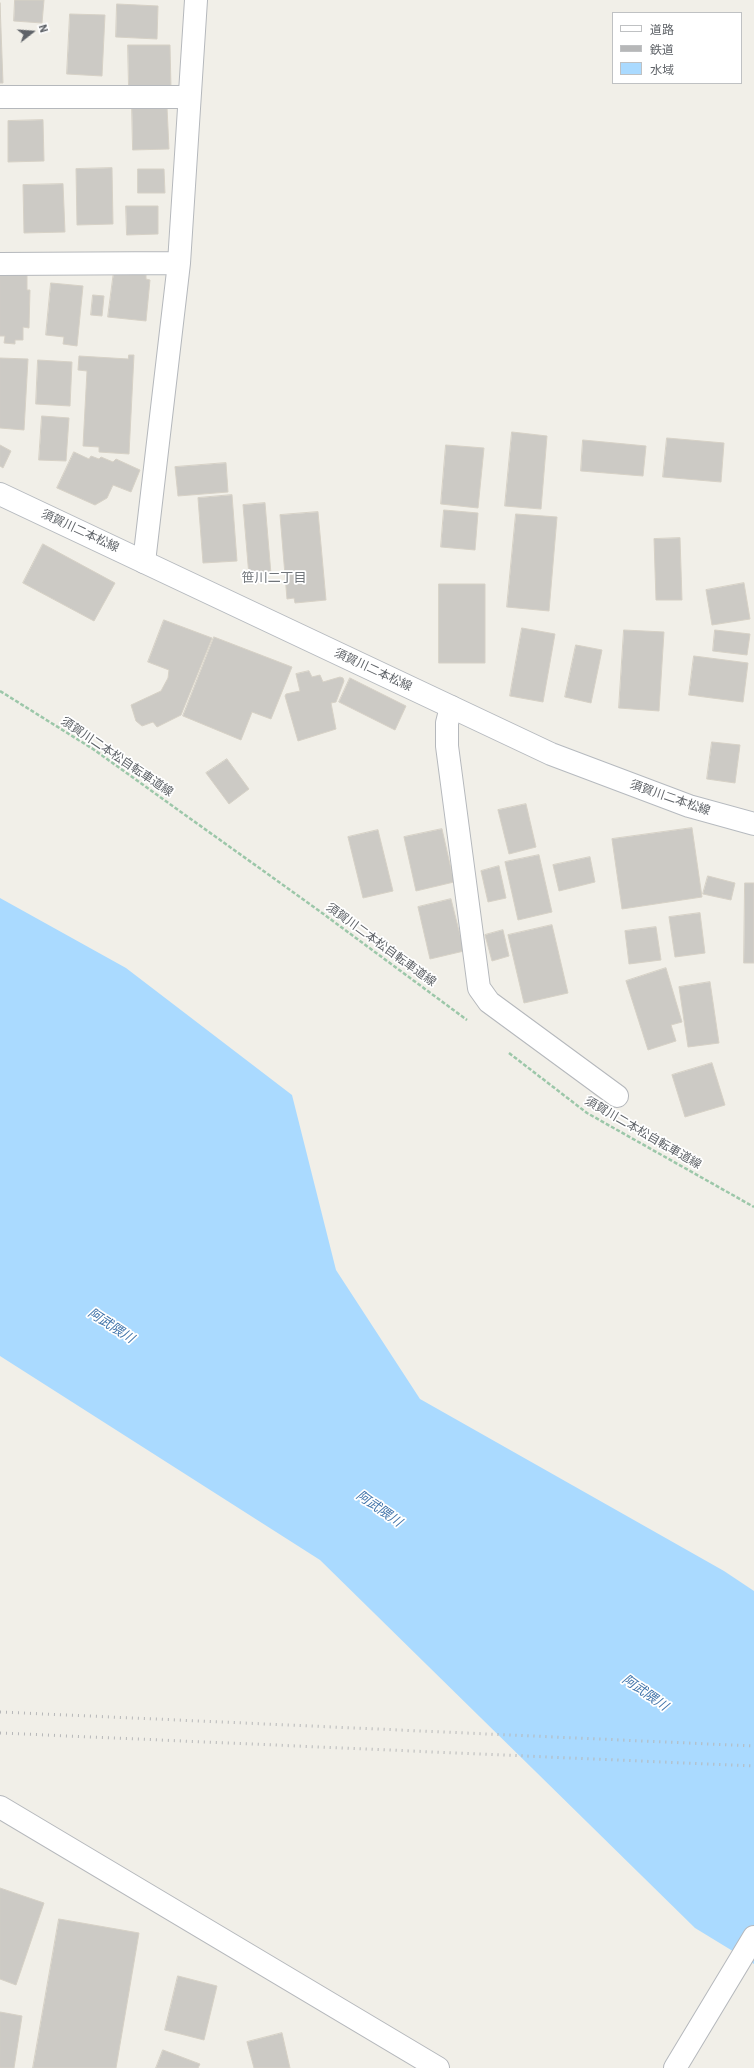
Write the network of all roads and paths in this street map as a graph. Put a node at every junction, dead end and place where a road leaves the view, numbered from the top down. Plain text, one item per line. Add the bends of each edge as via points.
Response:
1 (196, 0) edge
2 (0, 96) edge
3 (189, 97) junction
4 (179, 262) junction
5 (0, 264) edge
6 (0, 494) edge
7 (144, 562) junction
8 (0, 691) edge
9 (451, 707) junction
10 (754, 824) edge
11 (470, 1022) dead end
12 (507, 1051) dead end
13 (617, 1096) dead end
14 (754, 1207) edge
15 (0, 1807) edge
16 (754, 1937) edge
17 (438, 2068) edge
18 (675, 2068) edge

1 - 3 street
2 - 3 street
3 - 4 street
4 - 5 street
4 - 7 street
6 - 7 street, 須賀川二本松線
7 - 9 street, 須賀川二本松線
8 - 11 path, 須賀川二本松自転車道線 via 93,749
9 - 10 street, 須賀川二本松線 via 558,757 689,806
9 - 13 street via 447,723 447,746 479,988 489,1002
12 - 14 path, 須賀川二本松自転車道線 via 587,1113
15 - 17 street
16 - 18 street

